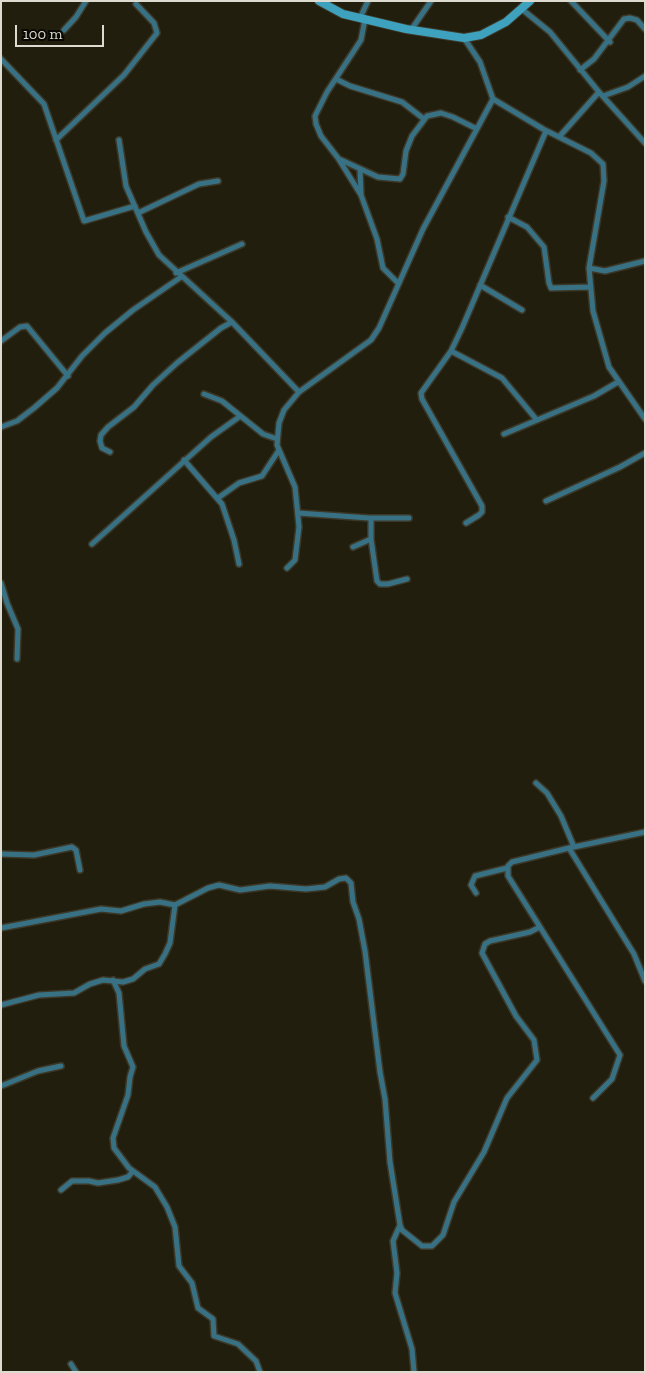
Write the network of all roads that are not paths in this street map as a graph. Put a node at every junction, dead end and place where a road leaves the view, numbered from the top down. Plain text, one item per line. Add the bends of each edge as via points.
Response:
1 (86, 1) edge
2 (319, 1) edge
3 (368, 1) edge
4 (431, 1) edge
5 (530, 1) edge
6 (571, 1) edge
7 (136, 4) dead end
8 (523, 10) junction
9 (363, 19) junction
10 (645, 29) edge
11 (64, 30) dead end
12 (411, 30) junction
13 (464, 38) junction
14 (609, 41) junction
15 (1, 59) edge
16 (580, 70) junction
17 (645, 76) edge
18 (336, 79) junction
19 (601, 94) junction
20 (493, 98) junction
21 (424, 119) junction
22 (477, 129) junction
23 (546, 131) junction
24 (559, 137) junction
25 (56, 140) junction
26 (119, 140) dead end
27 (645, 143) edge
28 (338, 158) junction
29 (360, 170) junction
30 (218, 181) dead end
31 (361, 195) junction
32 (135, 206) junction
33 (138, 214) junction
34 (508, 217) junction
35 (242, 244) dead end
36 (645, 261) edge
37 (589, 268) junction
38 (179, 275) junction
39 (398, 283) junction
40 (480, 285) junction
41 (590, 287) junction
42 (522, 310) dead end
43 (232, 322) junction
44 (1, 342) edge
45 (451, 350) junction
46 (68, 376) junction
47 (618, 382) junction
48 (299, 392) junction
49 (204, 394) dead end
50 (239, 417) junction
51 (536, 419) junction
52 (645, 419) edge
53 (1, 427) edge
54 (504, 434) dead end
55 (277, 439) junction
56 (279, 450) junction
57 (110, 452) dead end
58 (645, 453) edge
59 (184, 460) junction
60 (218, 498) junction
61 (546, 501) dead end
62 (298, 514) junction
63 (371, 518) junction
64 (409, 518) dead end
65 (466, 523) dead end
66 (371, 540) junction
67 (92, 544) dead end
68 (353, 547) dead end
69 (239, 564) dead end
70 (287, 568) dead end
71 (407, 579) dead end
72 (1, 583) edge
73 (16, 659) dead end
74 (536, 783) dead end
75 (645, 832) edge
76 (572, 847) junction
77 (1, 854) edge
78 (507, 868) junction
79 (80, 870) dead end
80 (476, 894) dead end
81 (175, 904) junction
82 (540, 927) junction
83 (1, 928) edge
84 (113, 980) junction
85 (645, 981) edge
86 (1, 1005) edge
87 (61, 1066) dead end
88 (1, 1086) edge
89 (592, 1098) dead end
90 (133, 1171) junction
91 (62, 1190) dead end
92 (400, 1225) junction
93 (71, 1364) dead end
94 (76, 1372) edge
95 (260, 1372) edge
96 (414, 1372) edge

1 - 11 street
2 - 9 main road via 343,14
3 - 9 street
4 - 12 street
5 - 8 main road
6 - 14 street
7 - 25 street via 154,22 157,33 124,75
8 - 13 main road via 481,35
8 - 16 street via 550,32
9 - 12 main road
9 - 18 street via 361,40
10 - 14 street via 637,20 624,19
12 - 13 main road
13 - 20 street via 480,62
14 - 16 street
15 - 25 street via 44,104
16 - 19 street
17 - 19 street via 628,87
18 - 21 street via 402,102
18 - 28 street via 316,116 316,124
19 - 24 street
19 - 27 street
20 - 22 street
20 - 23 street
21 - 22 street via 440,113
21 - 29 street via 406,150 400,179 378,177
22 - 39 street
23 - 24 street
23 - 34 street
24 - 37 street via 592,153 602,164 604,181
25 - 32 street via 84,220
26 - 32 street via 126,186
28 - 29 street
28 - 31 street
29 - 31 street
30 - 33 street via 200,184
31 - 39 street via 377,239 383,268
32 - 33 street
33 - 38 street via 159,255
34 - 40 street
34 - 41 street via 534,233 544,247 552,288
35 - 38 street
36 - 37 street via 606,271
37 - 41 street
38 - 43 street
38 - 46 street via 105,333
39 - 48 street via 371,340
40 - 42 street
40 - 45 street
41 - 47 street via 598,334 609,367
43 - 48 street
43 - 57 street via 177,363 134,407 108,426 100,441 102,448
44 - 46 street via 20,327 27,326
45 - 51 street via 502,378
45 - 65 street via 421,393 482,506 482,512
46 - 53 street via 17,421
47 - 51 street via 594,396
47 - 52 street
48 - 55 street via 284,410
49 - 50 street via 222,401
50 - 55 street via 262,434
50 - 59 street
51 - 54 street
55 - 56 street
56 - 60 street via 262,476 239,483
56 - 62 street via 295,487
58 - 61 street
59 - 60 street
59 - 67 street
60 - 69 street via 226,514
62 - 63 street
62 - 70 street via 298,552
63 - 64 street
63 - 66 street
66 - 68 street
66 - 71 street via 377,581 388,584
72 - 73 street via 18,629
74 - 76 street via 547,793 561,816
75 - 76 street
76 - 78 street via 512,862
76 - 85 street via 634,954
77 - 79 street via 34,855 72,847 76,850
78 - 80 street via 475,876 471,885
78 - 82 street via 508,876
81 - 83 street via 160,902 121,911 101,909
81 - 84 street via 170,943 159,964 145,969 129,981
81 - 92 street via 213,886 240,890 266,886 306,889 348,879 365,951
82 - 89 street via 620,1055 612,1079
82 - 92 street via 490,941 482,948 516,1016 534,1040 538,1053 536,1063 507,1098 484,1152 454,1202 440,1240 432,1246 422,1246
84 - 86 street via 96,982 74,993 39,995
84 - 90 street via 119,993 124,1046 133,1067 113,1143 117,1154
87 - 88 street via 38,1071
90 - 91 street via 128,1177 118,1180 98,1183 72,1181
90 - 95 street via 155,1186 167,1207 175,1227 179,1266 192,1282 198,1308 213,1319 214,1336 238,1344 256,1361
92 - 96 street via 394,1242 395,1293 412,1349
93 - 94 street

